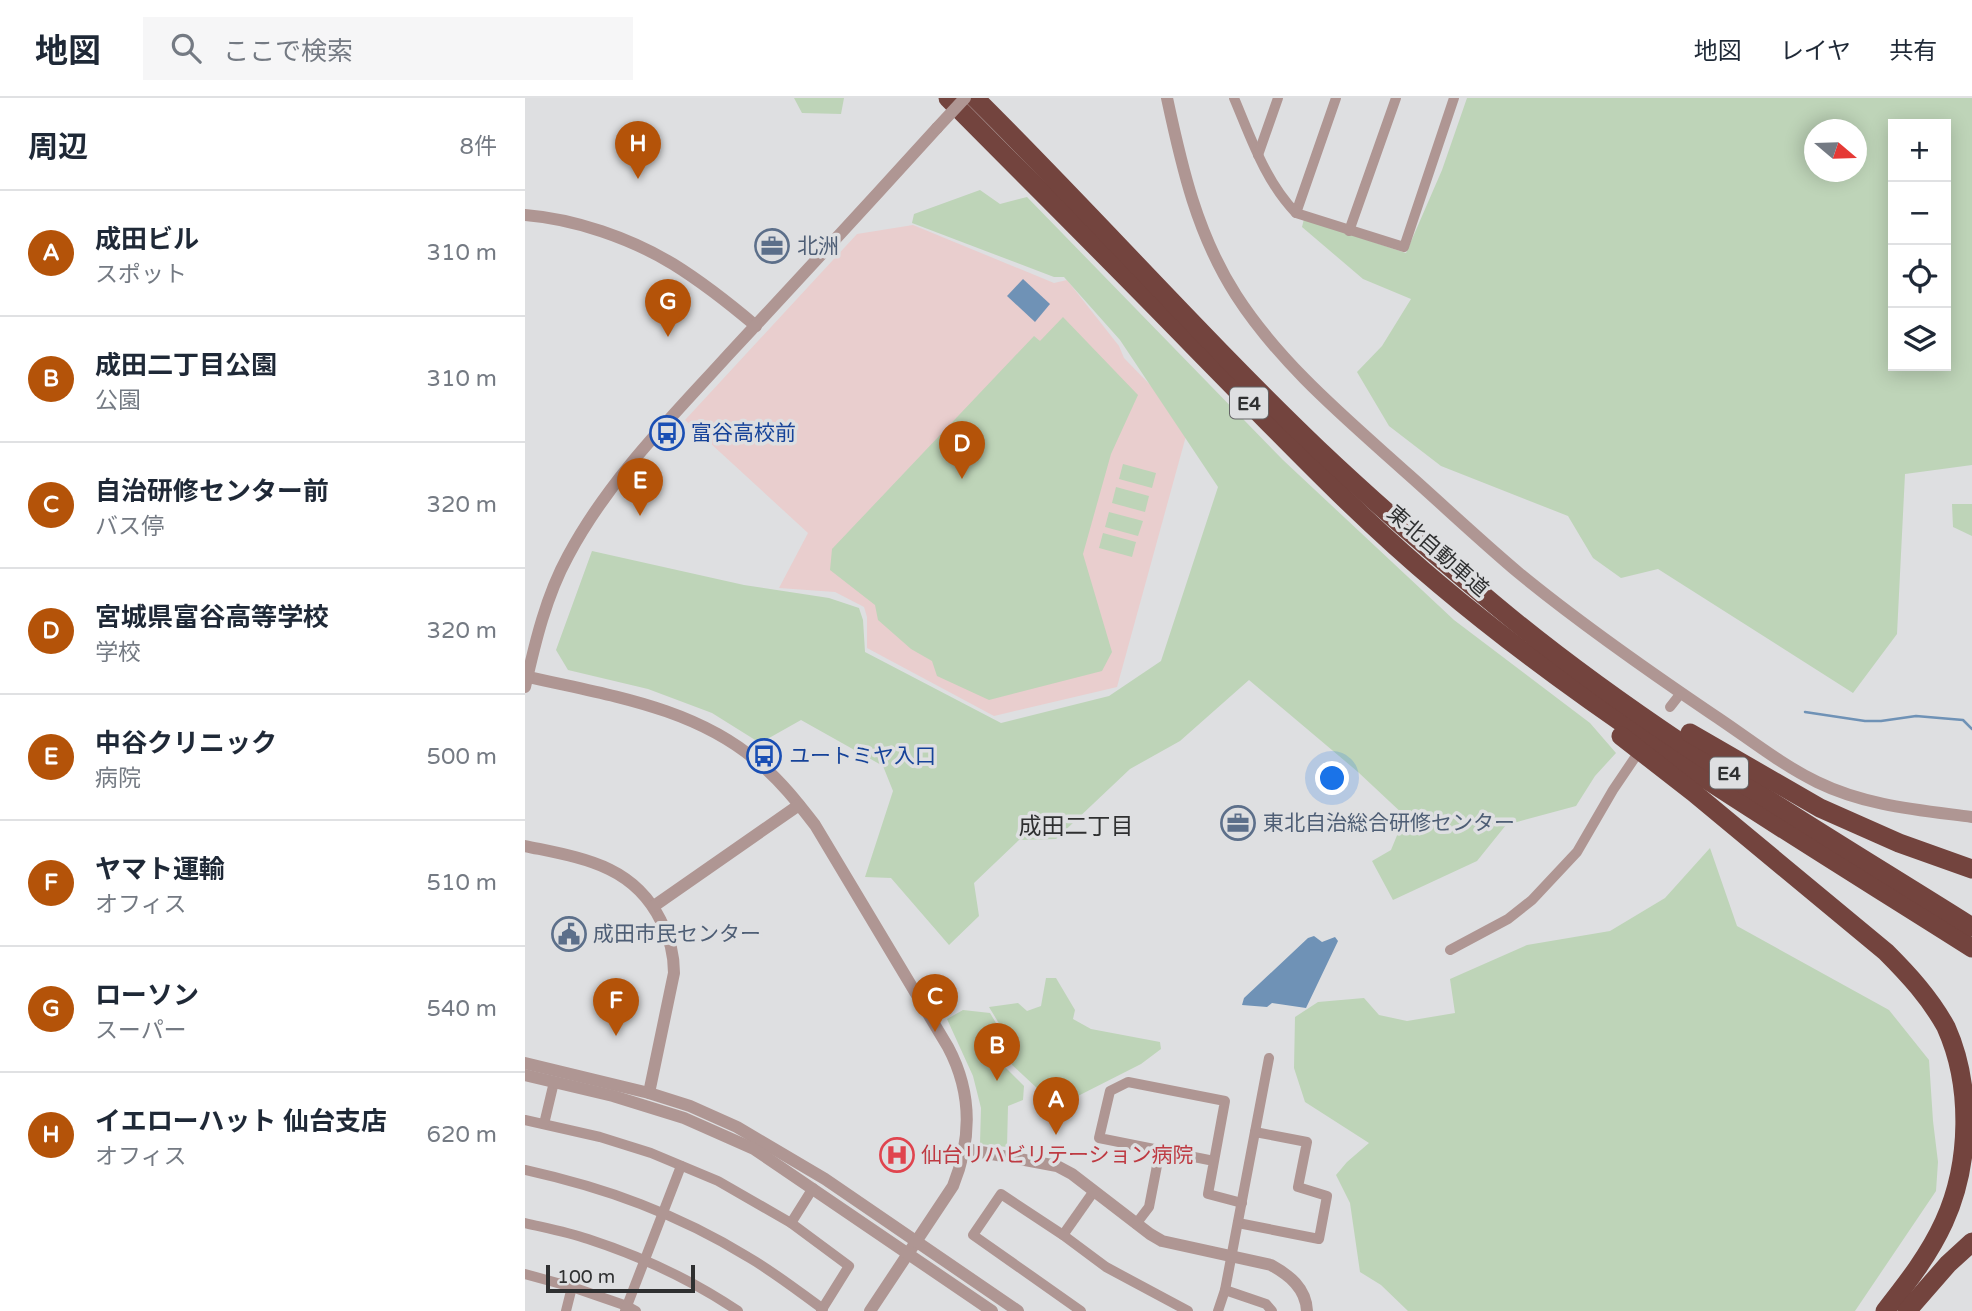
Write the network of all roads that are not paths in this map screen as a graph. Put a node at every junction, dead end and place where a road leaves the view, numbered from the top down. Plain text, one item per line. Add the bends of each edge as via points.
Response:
1 (948, 98) edge
2 (965, 98) edge
3 (975, 98) edge
4 (1167, 98) edge
5 (1234, 98) edge
6 (1278, 98) edge
7 (1336, 98) edge
8 (1397, 98) edge
9 (1454, 98) edge
10 (1258, 155) junction
11 (1296, 213) junction
12 (525, 215) edge
13 (1349, 231) junction
14 (756, 326) junction
15 (1496, 606) junction
16 (526, 680) edge
17 (1570, 686) junction
18 (1681, 693) junction
19 (1670, 708) dead end
20 (1636, 756) dead end
21 (799, 805) junction
22 (1972, 817) edge
23 (525, 846) edge
24 (1972, 869) edge
25 (654, 906) junction
26 (1972, 927) edge
27 (1972, 948) edge
28 (1450, 950) dead end
29 (1269, 1058) dead end
30 (525, 1063) edge
31 (525, 1075) edge
32 (554, 1082) junction
33 (649, 1093) junction
34 (525, 1120) edge
35 (544, 1124) junction
36 (1255, 1132) junction
37 (965, 1149) junction
38 (1160, 1150) junction
39 (1214, 1161) junction
40 (681, 1166) junction
41 (525, 1170) edge
42 (813, 1188) junction
43 (1094, 1191) junction
44 (1242, 1203) junction
45 (663, 1212) junction
46 (525, 1223) edge
47 (791, 1223) junction
48 (1238, 1223) junction
49 (1136, 1224) junction
50 (1063, 1235) junction
51 (1972, 1241) edge
52 (912, 1248) junction
53 (1231, 1257) junction
54 (645, 1259) junction
55 (525, 1273) edge
56 (572, 1287) junction
57 (1225, 1290) junction
58 (629, 1309) edge
59 (822, 1310) edge
60 (566, 1311) edge
61 (738, 1311) edge
62 (870, 1311) edge
63 (992, 1311) edge
64 (1018, 1311) edge
65 (1081, 1311) edge
66 (1188, 1311) edge
67 (1218, 1311) edge
68 (1272, 1311) edge
69 (1307, 1311) edge
70 (1885, 1311) edge
71 (1907, 1311) edge

1 - 17 highway, 東北自動車道 / E4 via 1303,459 1467,607
2 - 14 street, bridge
3 - 15 highway, 東北自動車道 / E4 via 1317,448
4 - 18 street via 1194,206 1217,261 1255,323 1296,370 1519,573
5 - 10 street
6 - 10 street
7 - 11 street
8 - 13 street
9 - 13 street via 1405,247
10 - 11 street
11 - 13 street
12 - 14 street via 577,225 640,247 673,265
14 - 16 street via 601,500 554,586
15 - 24 highway via 1696,738 1820,808 1899,844
15 - 26 highway, 東北自動車道 / E4 via 1690,748
16 - 21 street via 642,703 708,728 757,761
17 - 27 highway, 東北自動車道 / E4 via 1698,774
17 - 70 highway via 1613,729 1886,952 1911,977 1947,1028 1958,1054 1968,1115 1961,1170 1928,1253
18 - 19 street
18 - 22 street via 1818,782 1874,803
20 - 28 street via 1577,852 1532,901 1509,919
21 - 25 street
21 - 37 street via 955,1059 967,1102
23 - 25 street via 613,870 639,888
25 - 33 street via 668,934 674,973
29 - 36 street
30 - 33 street
31 - 32 street
32 - 35 street
32 - 42 street via 707,1127 754,1149
33 - 52 street via 690,1106 767,1143 825,1179
34 - 35 street
35 - 40 street via 600,1137
36 - 44 street
36 - 48 street via 1307,1142 1298,1187 1327,1196 1319,1239
37 - 43 street via 1057,1166
37 - 52 street via 953,1186
38 - 39 street
38 - 39 street via 1099,1138 1109,1091 1128,1082 1225,1101
38 - 49 street via 1149,1207
39 - 44 street via 1208,1194
40 - 45 street
40 - 47 street via 718,1181
41 - 45 street via 584,1184
42 - 47 street
42 - 52 street
43 - 49 street
43 - 50 street
44 - 48 street
45 - 54 street
45 - 59 street via 750,1258
46 - 54 street
47 - 59 street via 849,1266
48 - 53 street
49 - 53 street via 1162,1241
50 - 65 street via 1001,1194 973,1234
50 - 66 street via 1106,1267
51 - 71 highway
52 - 62 street
52 - 63 street via 925,1264
52 - 64 street
53 - 57 street
53 - 69 street via 1286,1273 1298,1286
54 - 58 street
54 - 61 street
55 - 56 street
56 - 58 street
56 - 60 street
57 - 67 street
57 - 68 street via 1266,1304

